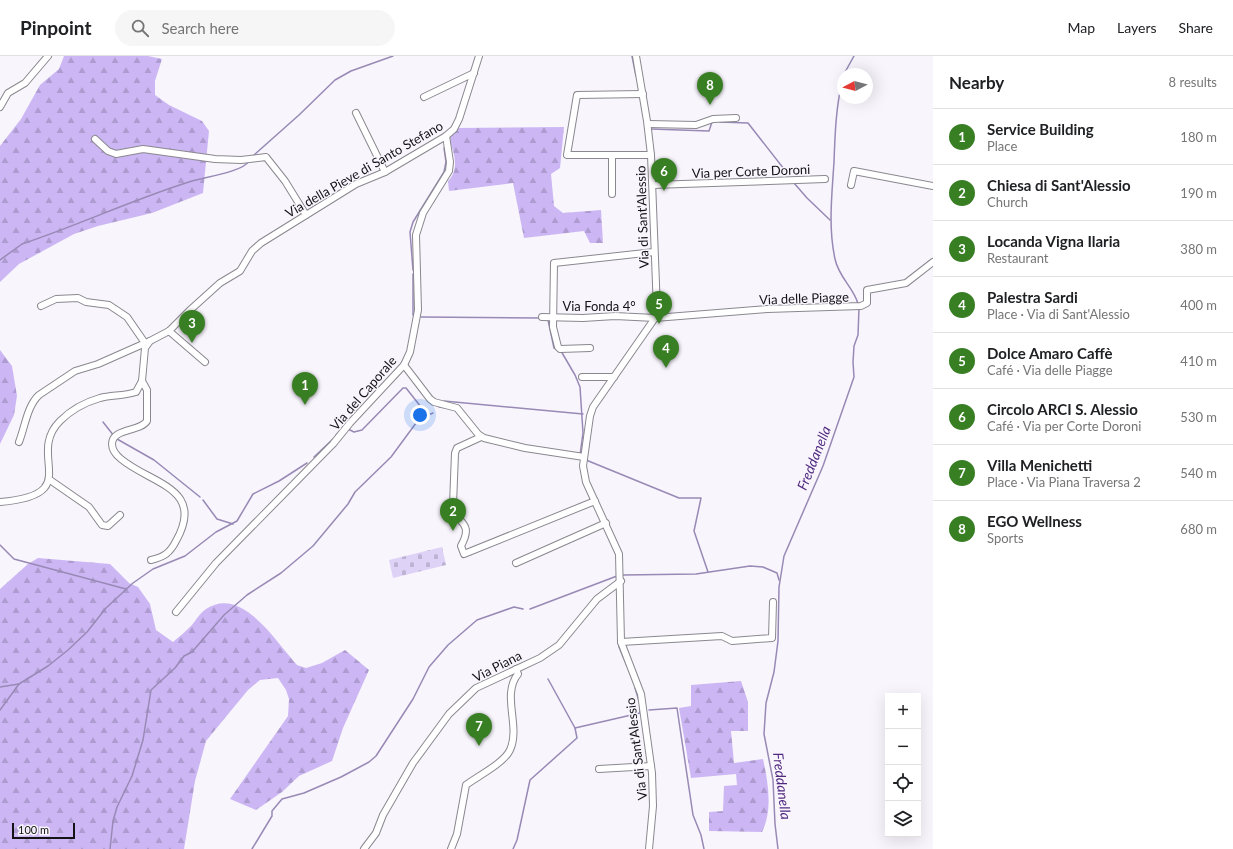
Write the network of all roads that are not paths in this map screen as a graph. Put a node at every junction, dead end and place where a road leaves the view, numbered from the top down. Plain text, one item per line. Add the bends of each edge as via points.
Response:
1 (48, 56) edge
2 (479, 56) edge
3 (636, 56) edge
4 (474, 73) junction
5 (641, 94) junction
6 (424, 97) dead end
7 (0, 107) edge
8 (356, 113) dead end
9 (736, 118) dead end
10 (648, 124) junction
11 (446, 136) junction
12 (96, 139) dead end
13 (612, 155) junction
14 (651, 155) junction
15 (385, 172) junction
16 (825, 179) dead end
17 (653, 185) junction
18 (851, 185) dead end
19 (933, 186) edge
20 (612, 194) dead end
21 (306, 215) junction
22 (654, 252) junction
23 (933, 262) edge
24 (41, 306) dead end
25 (542, 317) dead end
26 (554, 317) junction
27 (655, 318) junction
28 (170, 331) junction
29 (147, 342) junction
30 (590, 348) dead end
31 (205, 362) dead end
32 (404, 365) junction
33 (582, 377) dead end
34 (614, 377) junction
35 (142, 381) junction
36 (480, 437) junction
37 (19, 442) dead end
38 (582, 458) junction
39 (50, 480) junction
40 (595, 501) junction
41 (0, 502) edge
42 (120, 515) dead end
43 (606, 523) junction
44 (151, 560) dead end
45 (516, 563) dead end
46 (621, 581) junction
47 (773, 602) dead end
48 (176, 612) dead end
49 (621, 642) junction
50 (516, 669) junction
51 (651, 766) junction
52 (599, 769) dead end
53 (364, 849) edge
54 (451, 849) edge
55 (649, 849) edge

1 - 7 street via 25,83 8,93
2 - 4 street, Via della Pieve di Santo Stefano
3 - 5 street, Via di Sant'Alessio
4 - 6 street
4 - 11 street, Via della Pieve di Santo Stefano via 459,119 454,129
5 - 10 street, Via di Sant'Alessio
5 - 13 street via 576,95 567,156
8 - 15 street
9 - 10 street via 696,125
10 - 14 street, Via di Sant'Alessio
11 - 15 street, Via della Pieve di Santo Stefano
11 - 32 street, Via del Caporale via 449,171 423,213 416,235 418,310 410,352
12 - 21 street via 108,151 116,154 143,149 216,159 266,157 285,181
13 - 14 street
13 - 20 street
14 - 17 street, Via di Sant'Alessio
15 - 21 street, Via della Pieve di Santo Stefano via 356,184
16 - 17 street, Via per Corte Doroni
17 - 22 street, Via di Sant'Alessio
18 - 19 street via 854,171
21 - 28 street, Via della Pieve di Santo Stefano via 261,243 252,251 240,271 220,283
22 - 26 street via 554,263
22 - 27 street, Via di Sant'Alessio via 657,310
23 - 27 street, Via delle Piagge via 906,283 867,290 867,303 858,307 767,309
24 - 29 street via 56,299 78,298 86,302 109,305 126,317
25 - 26 street, Via Fonda 4°
26 - 27 street, Via Fonda 4°
26 - 30 street via 556,342 562,349
27 - 34 street, Via di Sant'Alessio
28 - 29 street, Via della Pieve di Santo Stefano
28 - 31 street
29 - 35 street
29 - 37 street, Via della Pieve di Santo Stefano via 98,364 74,371 39,395 30,408
32 - 36 street via 430,399 457,408
32 - 48 street, Via del Caporale via 333,444 216,563
33 - 34 street
34 - 38 street, Via di Sant'Alessio via 592,410
35 - 39 street via 136,392 83,404 60,421 54,429 48,449
35 - 44 street via 147,390 147,421 144,425 114,437 111,443 112,450 124,462 176,493 183,503 184,514 179,535 170,551 166,556
36 - 38 street
36 - 40 street via 461,445 455,453 453,505 467,532 461,546 464,554
38 - 40 street, Via di Sant'Alessio via 586,482
39 - 41 street via 47,487 34,495
39 - 42 street via 89,507 102,525 108,526
40 - 43 street, Via di Sant'Alessio
43 - 45 street
43 - 46 street, Via di Sant'Alessio via 619,554
46 - 49 street, Via di Sant'Alessio
46 - 50 street, Via Piana via 596,599 559,645 540,658
47 - 49 street via 772,638 732,641 722,636
49 - 51 street, Via di Sant'Alessio via 641,694
50 - 53 street, Via Piana via 476,688 449,714 412,763 383,815 376,833
50 - 54 street via 518,674 512,685 514,725 510,750 494,766 466,784 457,834
51 - 52 street
51 - 55 street, Via di Sant'Alessio via 653,806

